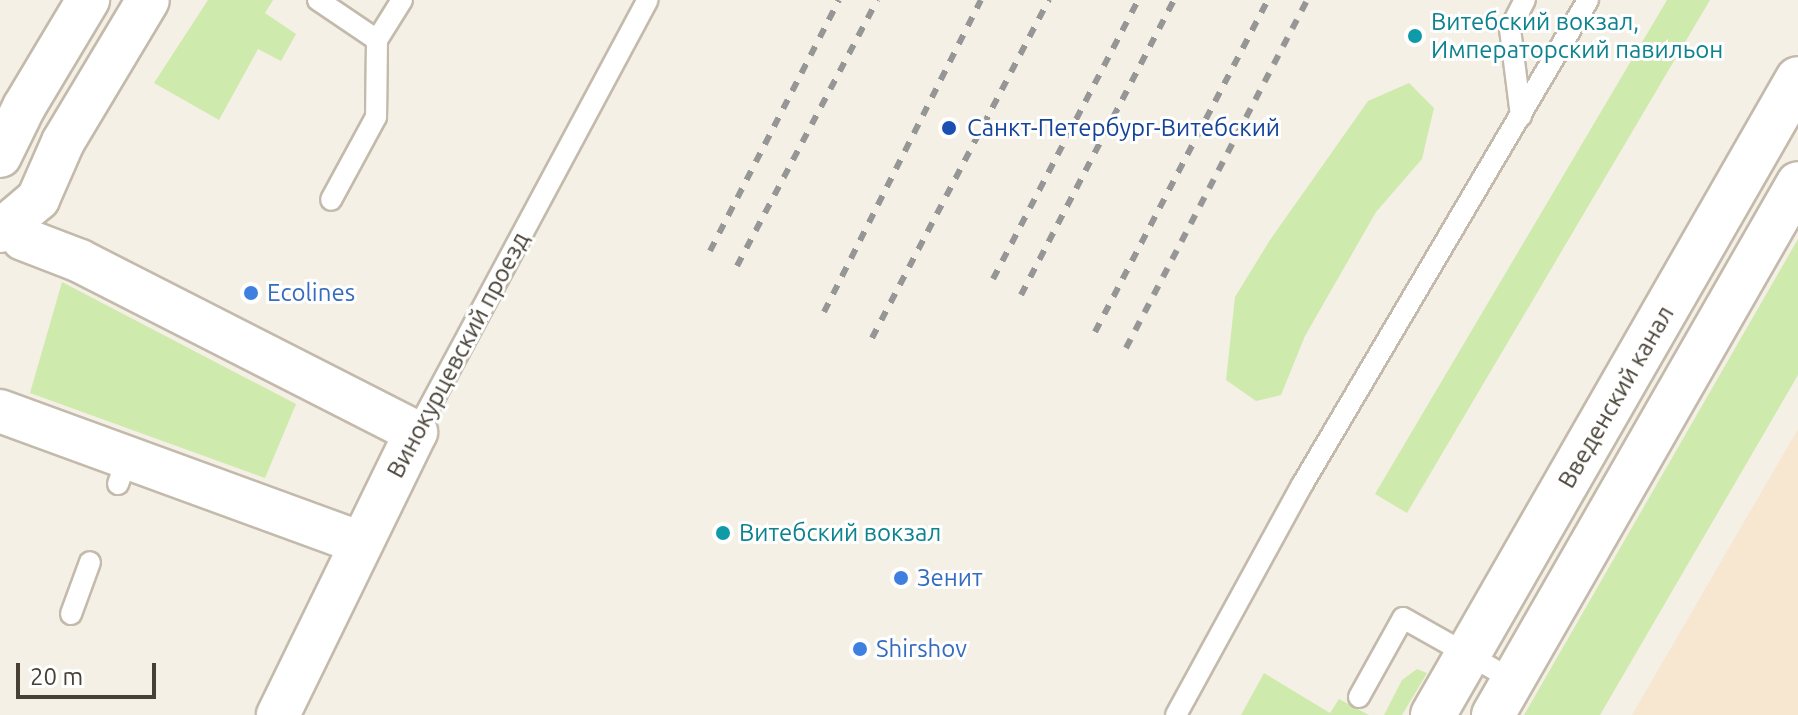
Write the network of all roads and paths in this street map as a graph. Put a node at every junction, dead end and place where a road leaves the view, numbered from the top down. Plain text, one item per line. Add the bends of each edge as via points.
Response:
1 (88, 0) edge
2 (148, 0) edge
3 (318, 0) edge
4 (402, 0) edge
5 (648, 0) edge
6 (1525, 0) edge
7 (1588, 0) edge
8 (377, 40) junction
9 (1798, 79) edge
10 (1521, 116) junction
11 (2, 147) edge
12 (1798, 183) edge
13 (331, 200) dead end
14 (8, 235) edge
15 (0, 411) edge
16 (416, 432) junction
17 (360, 543) junction
18 (90, 562) dead end
19 (71, 614) dead end
20 (1468, 655) junction
21 (1359, 697) dead end
22 (1503, 698) edge
23 (278, 715) edge
24 (1176, 715) edge
25 (1433, 715) edge

1 - 11 street
2 - 14 street via 63,142 38,199
3 - 8 lane
4 - 8 lane
5 - 16 lane, Винокурцевский проезд
6 - 10 lane via 1510,29
7 - 10 lane
8 - 13 lane via 376,117
9 - 20 street, Введенский канал
10 - 24 lane via 1302,485
12 - 22 street
14 - 16 street via 80,261
15 - 17 street via 123,470
16 - 17 street, Винокурцевский проезд
17 - 23 street, Винокурцевский проезд
18 - 19 lane
20 - 21 lane via 1403,618
20 - 22 lane
20 - 25 street, Введенский канал

